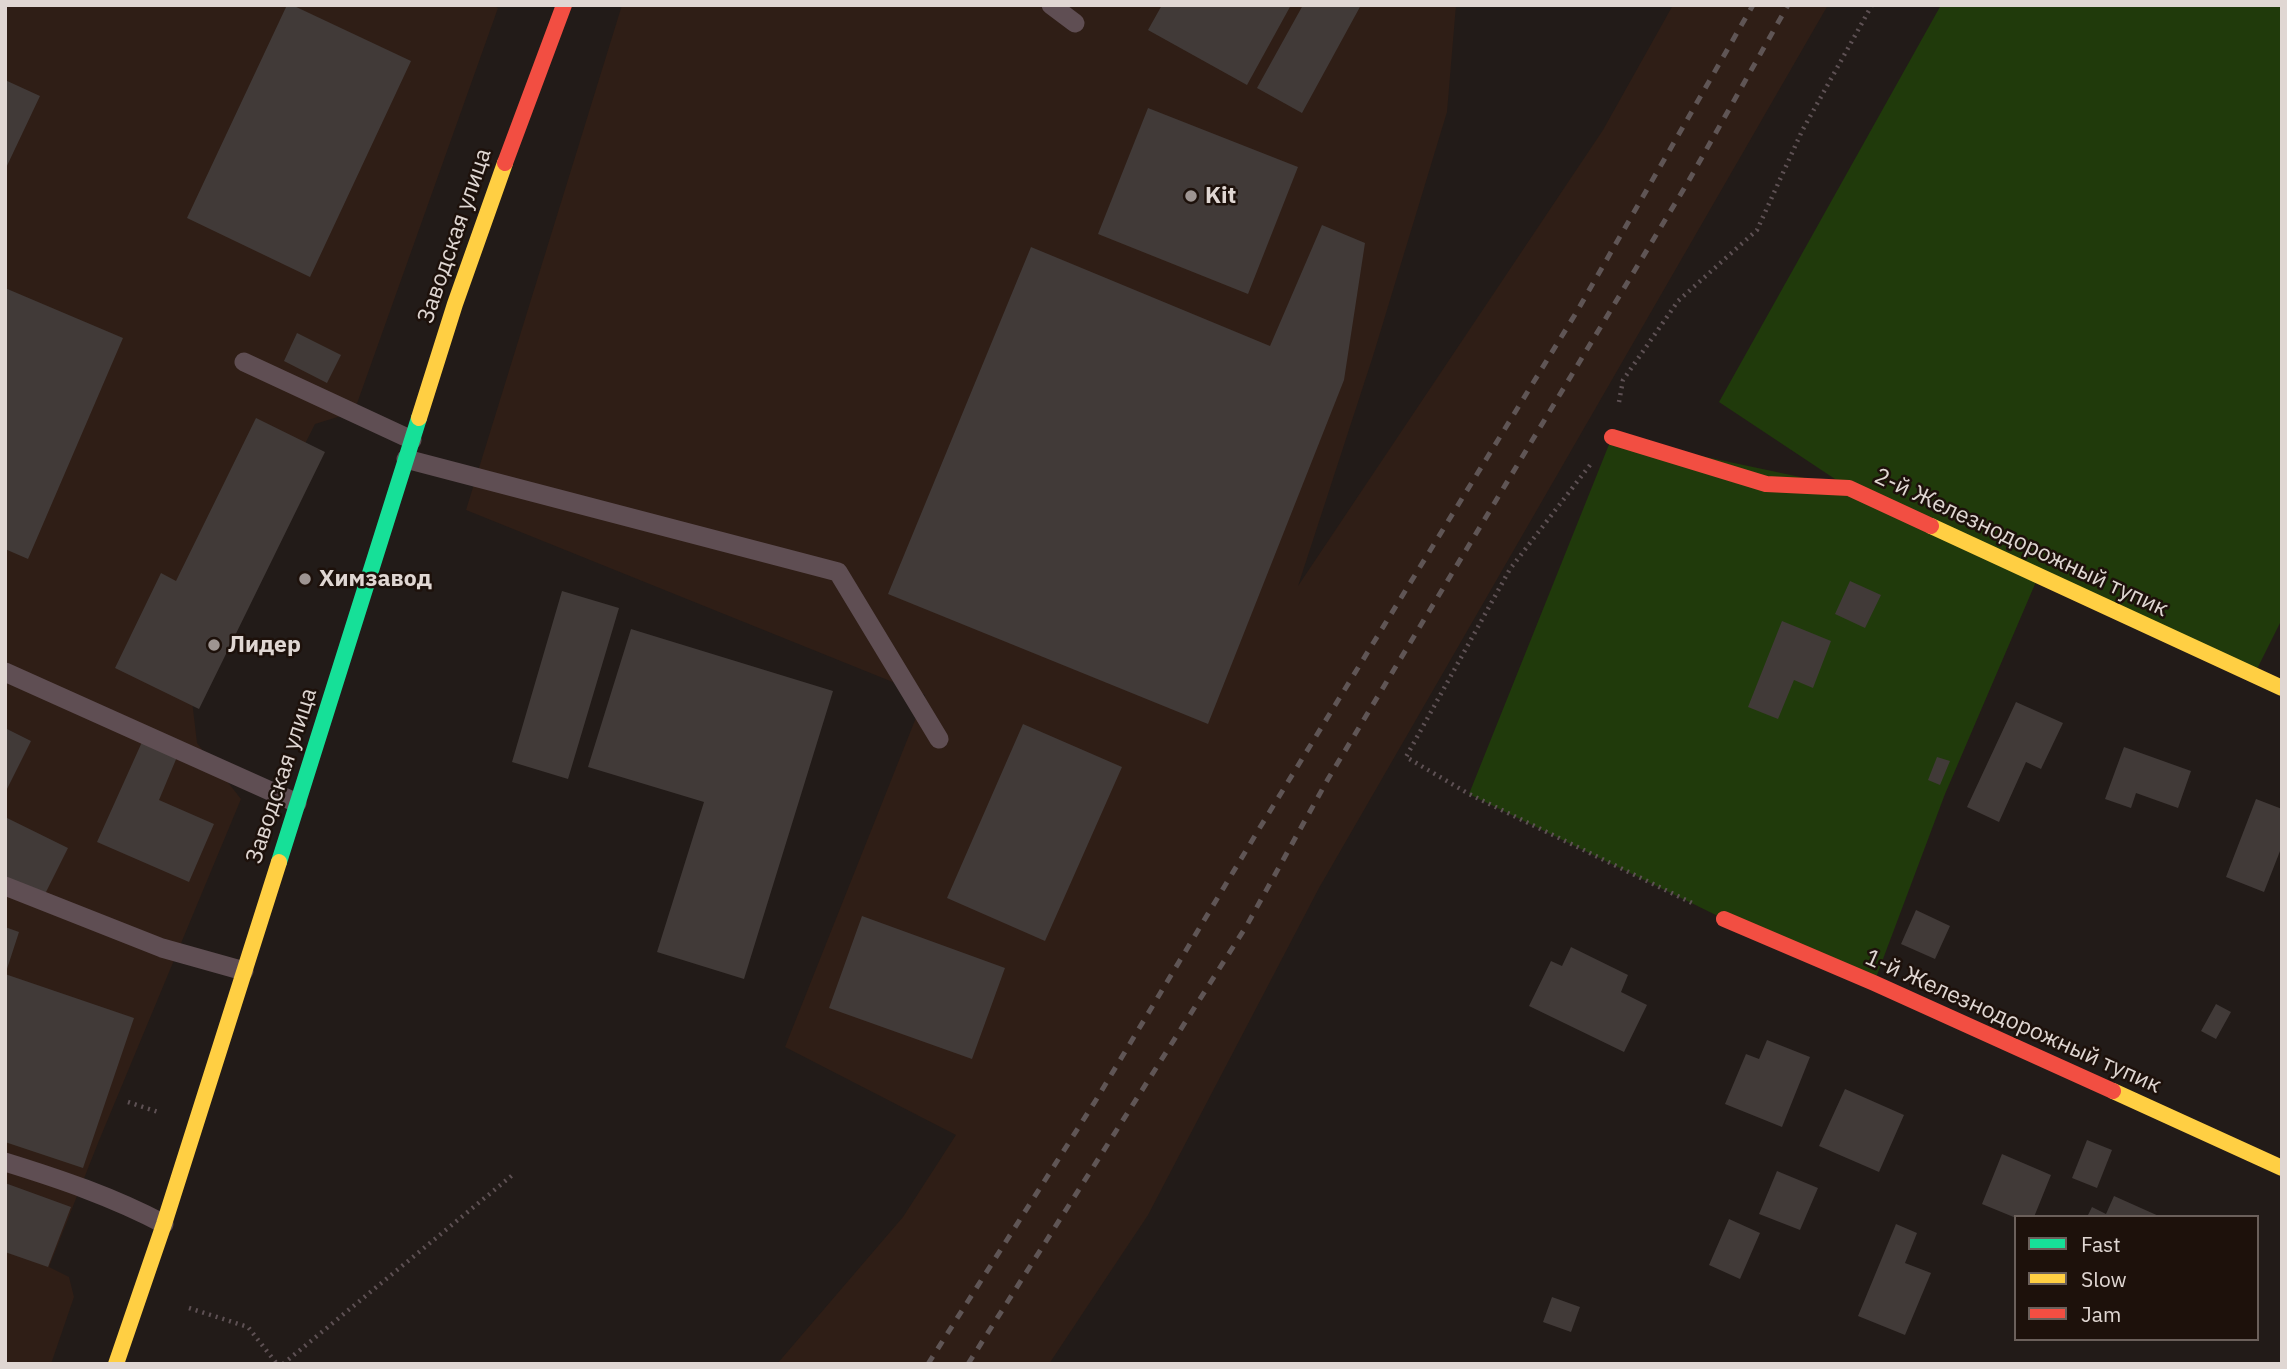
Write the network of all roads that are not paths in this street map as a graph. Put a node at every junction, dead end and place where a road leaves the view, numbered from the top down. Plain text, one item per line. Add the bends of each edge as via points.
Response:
1 (564, 5) edge
2 (1051, 5) edge
3 (1075, 23) dead end
4 (244, 362) dead end
5 (1612, 438) dead end
6 (412, 440) junction
7 (406, 459) junction
8 (5, 672) edge
9 (2282, 688) edge
10 (939, 739) dead end
11 (297, 803) junction
12 (5, 886) edge
13 (1724, 919) road end
14 (244, 971) junction
15 (5, 1161) edge
16 (2282, 1168) edge
17 (164, 1224) junction
18 (116, 1364) edge

1 - 6 main road, Заводская улица via 482,221
2 - 3 lane
4 - 6 lane
5 - 9 main road, 2-й Железнодорожный тупик via 1766,484 1849,488
6 - 7 main road, Заводская улица
7 - 10 lane via 838,572
7 - 11 main road, Заводская улица
8 - 11 lane
11 - 14 main road, Заводская улица
12 - 14 lane via 162,948
13 - 16 main road, 1-й Железнодорожный тупик
14 - 17 main road, Заводская улица
15 - 17 lane via 77,1185
17 - 18 main road, Заводская улица

